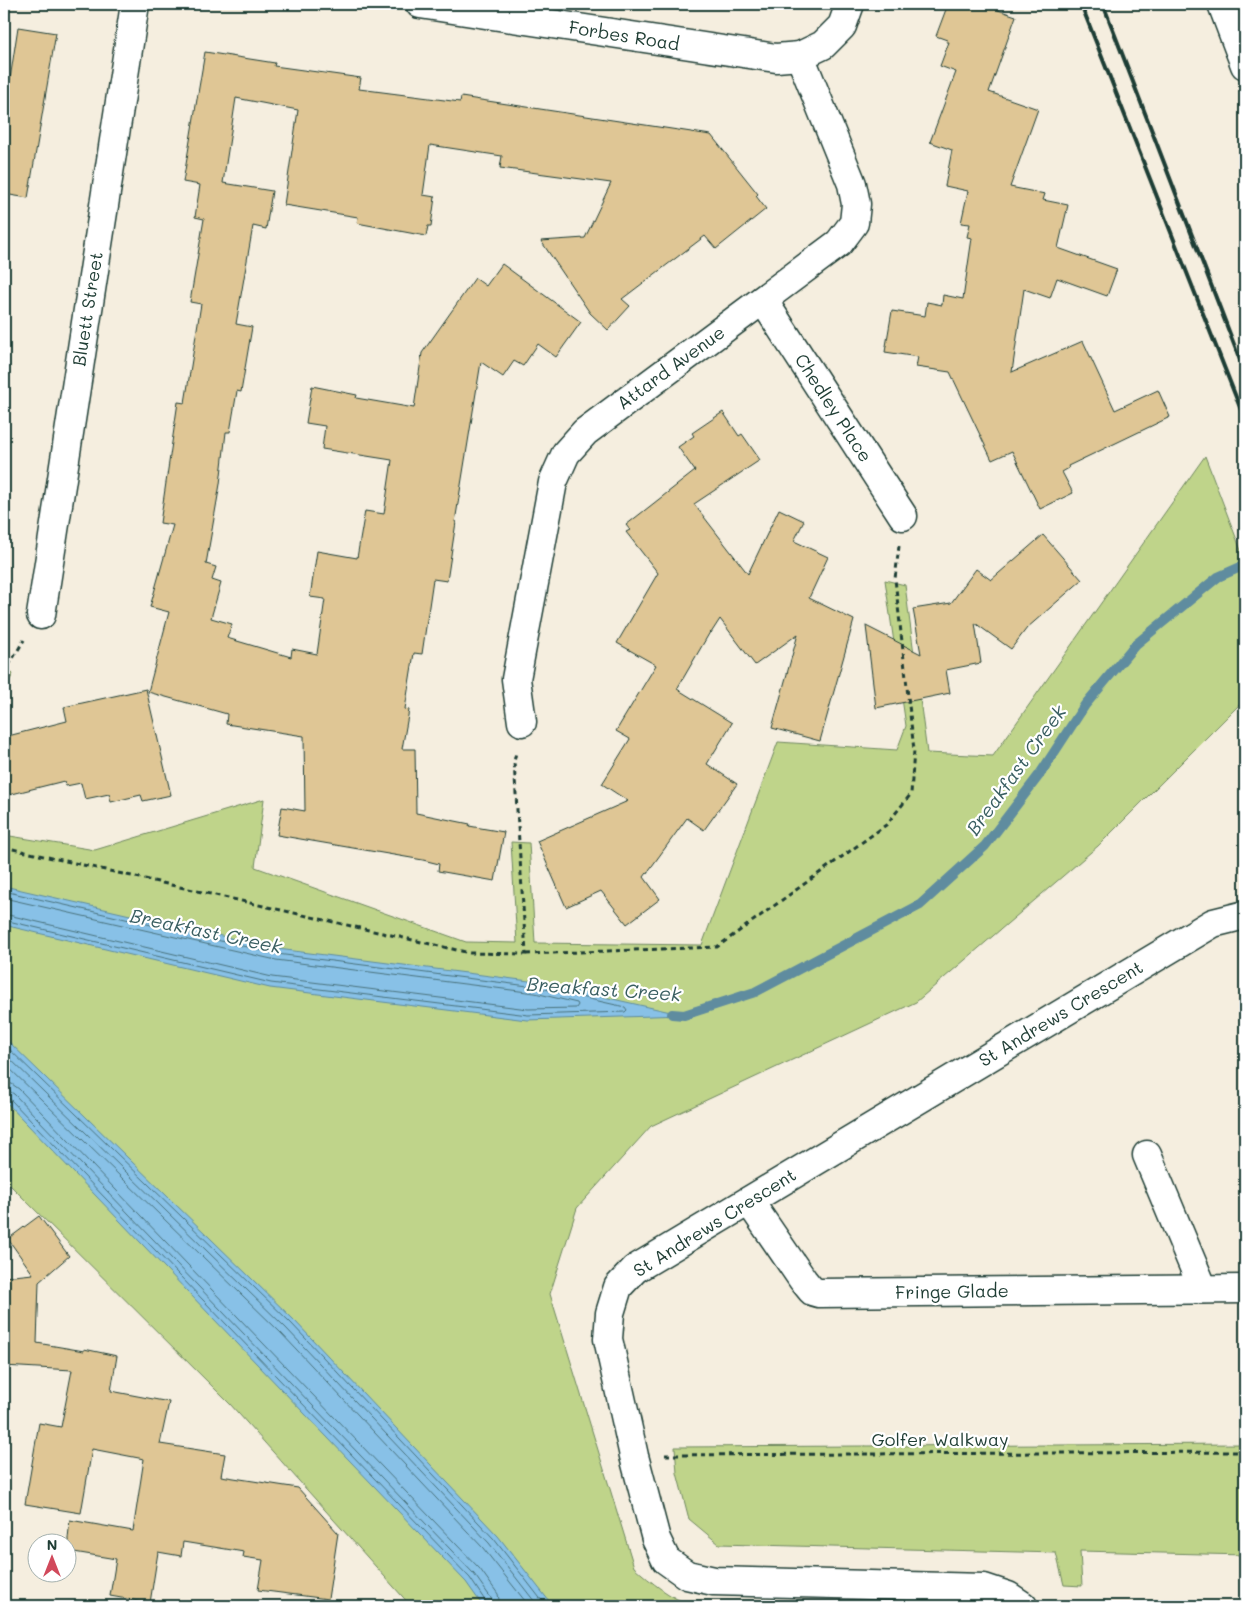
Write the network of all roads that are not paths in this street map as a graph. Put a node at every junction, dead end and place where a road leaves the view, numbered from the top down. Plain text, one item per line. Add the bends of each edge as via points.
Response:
1 (135, 4) edge
2 (420, 4) edge
3 (850, 4) edge
4 (1222, 4) edge
5 (800, 56) junction
6 (1245, 65) edge
7 (763, 300) junction
8 (903, 516) road end
9 (41, 615) dead end
10 (522, 722) dead end
11 (1245, 915) edge
12 (1147, 1155) dead end
13 (750, 1201) junction
14 (1203, 1289) junction
15 (1245, 1289) edge
16 (1023, 1606) edge

1 - 9 street, Bluett Street
2 - 5 street, Forbes Road via 752,56
3 - 5 street via 842,26 823,45
4 - 6 street
5 - 7 street, Attard Avenue via 852,184 856,204 854,222 839,242
7 - 8 street, Chedley Place
7 - 10 street, Attard Avenue via 585,432 566,453 553,482 516,679
11 - 13 street, St Andrews Crescent via 1213,923
12 - 14 street
13 - 14 street, Fringe Glade via 803,1280 819,1294
13 - 16 street, St Andrews Crescent via 635,1269 618,1287 610,1314 608,1339 634,1456 656,1539 666,1560 687,1575 714,1581 984,1588 1008,1596
14 - 15 street, Fringe Glade

